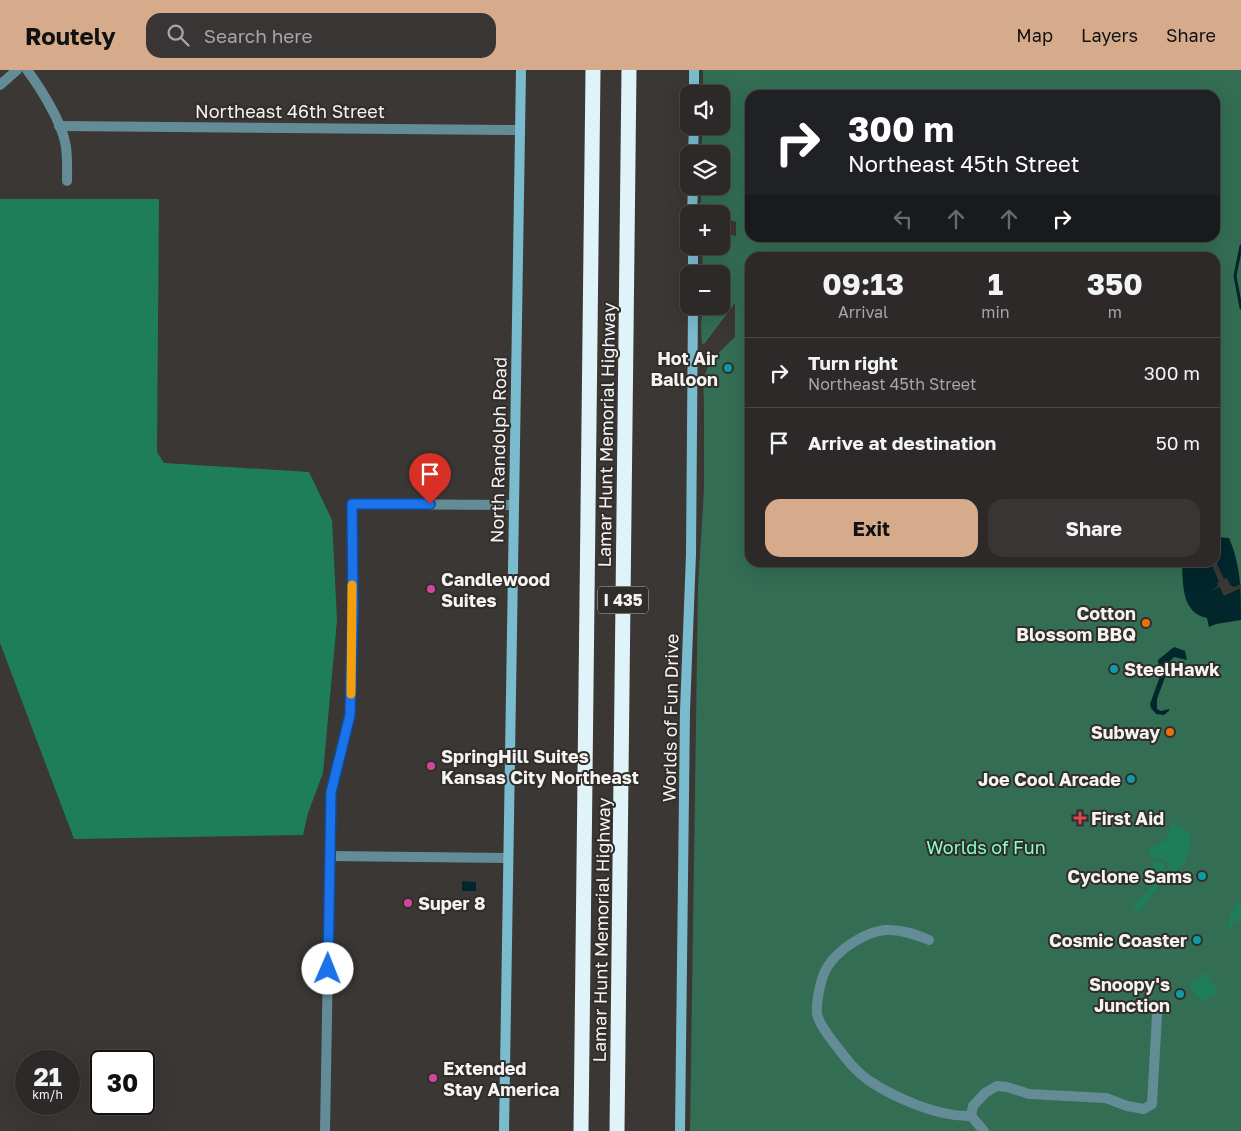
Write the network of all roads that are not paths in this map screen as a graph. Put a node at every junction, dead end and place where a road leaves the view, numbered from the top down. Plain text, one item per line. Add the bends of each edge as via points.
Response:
1 (17, 70) edge
2 (27, 70) edge
3 (521, 70) edge
4 (592, 70) edge
5 (630, 70) edge
6 (694, 70) edge
7 (0, 84) edge
8 (694, 85) edge
9 (59, 126) junction
10 (520, 130) junction
11 (67, 181) dead end
12 (693, 315) edge
13 (513, 505) junction
14 (329, 856) junction
15 (508, 858) junction
16 (929, 940) dead end
17 (1157, 1015) dead end
18 (971, 1116) junction
19 (325, 1131) edge
20 (504, 1131) edge
21 (581, 1131) edge
22 (617, 1131) edge
23 (680, 1131) edge
24 (984, 1131) edge

1 - 7 street
2 - 9 street
3 - 10 main road, North Randolph Road
4 - 21 highway, Lamar Hunt Memorial Highway / I 435
5 - 22 highway, Lamar Hunt Memorial Highway / I 435
6 - 8 main road
9 - 10 street, Northeast 46th Street
9 - 11 street via 65,142
10 - 13 main road, North Randolph Road
12 - 23 main road, Worlds of Fun Drive
13 - 14 street via 352,504 350,715 331,792
13 - 15 main road, North Randolph Road
14 - 15 street
14 - 19 street
15 - 20 main road, North Randolph Road
16 - 18 street via 896,930 859,938 827,967 818,997 817,1014 826,1033 867,1079 931,1110
17 - 18 street via 1152,1104 1144,1109 1106,1098 1029,1094 998,1086 972,1106
18 - 24 street

